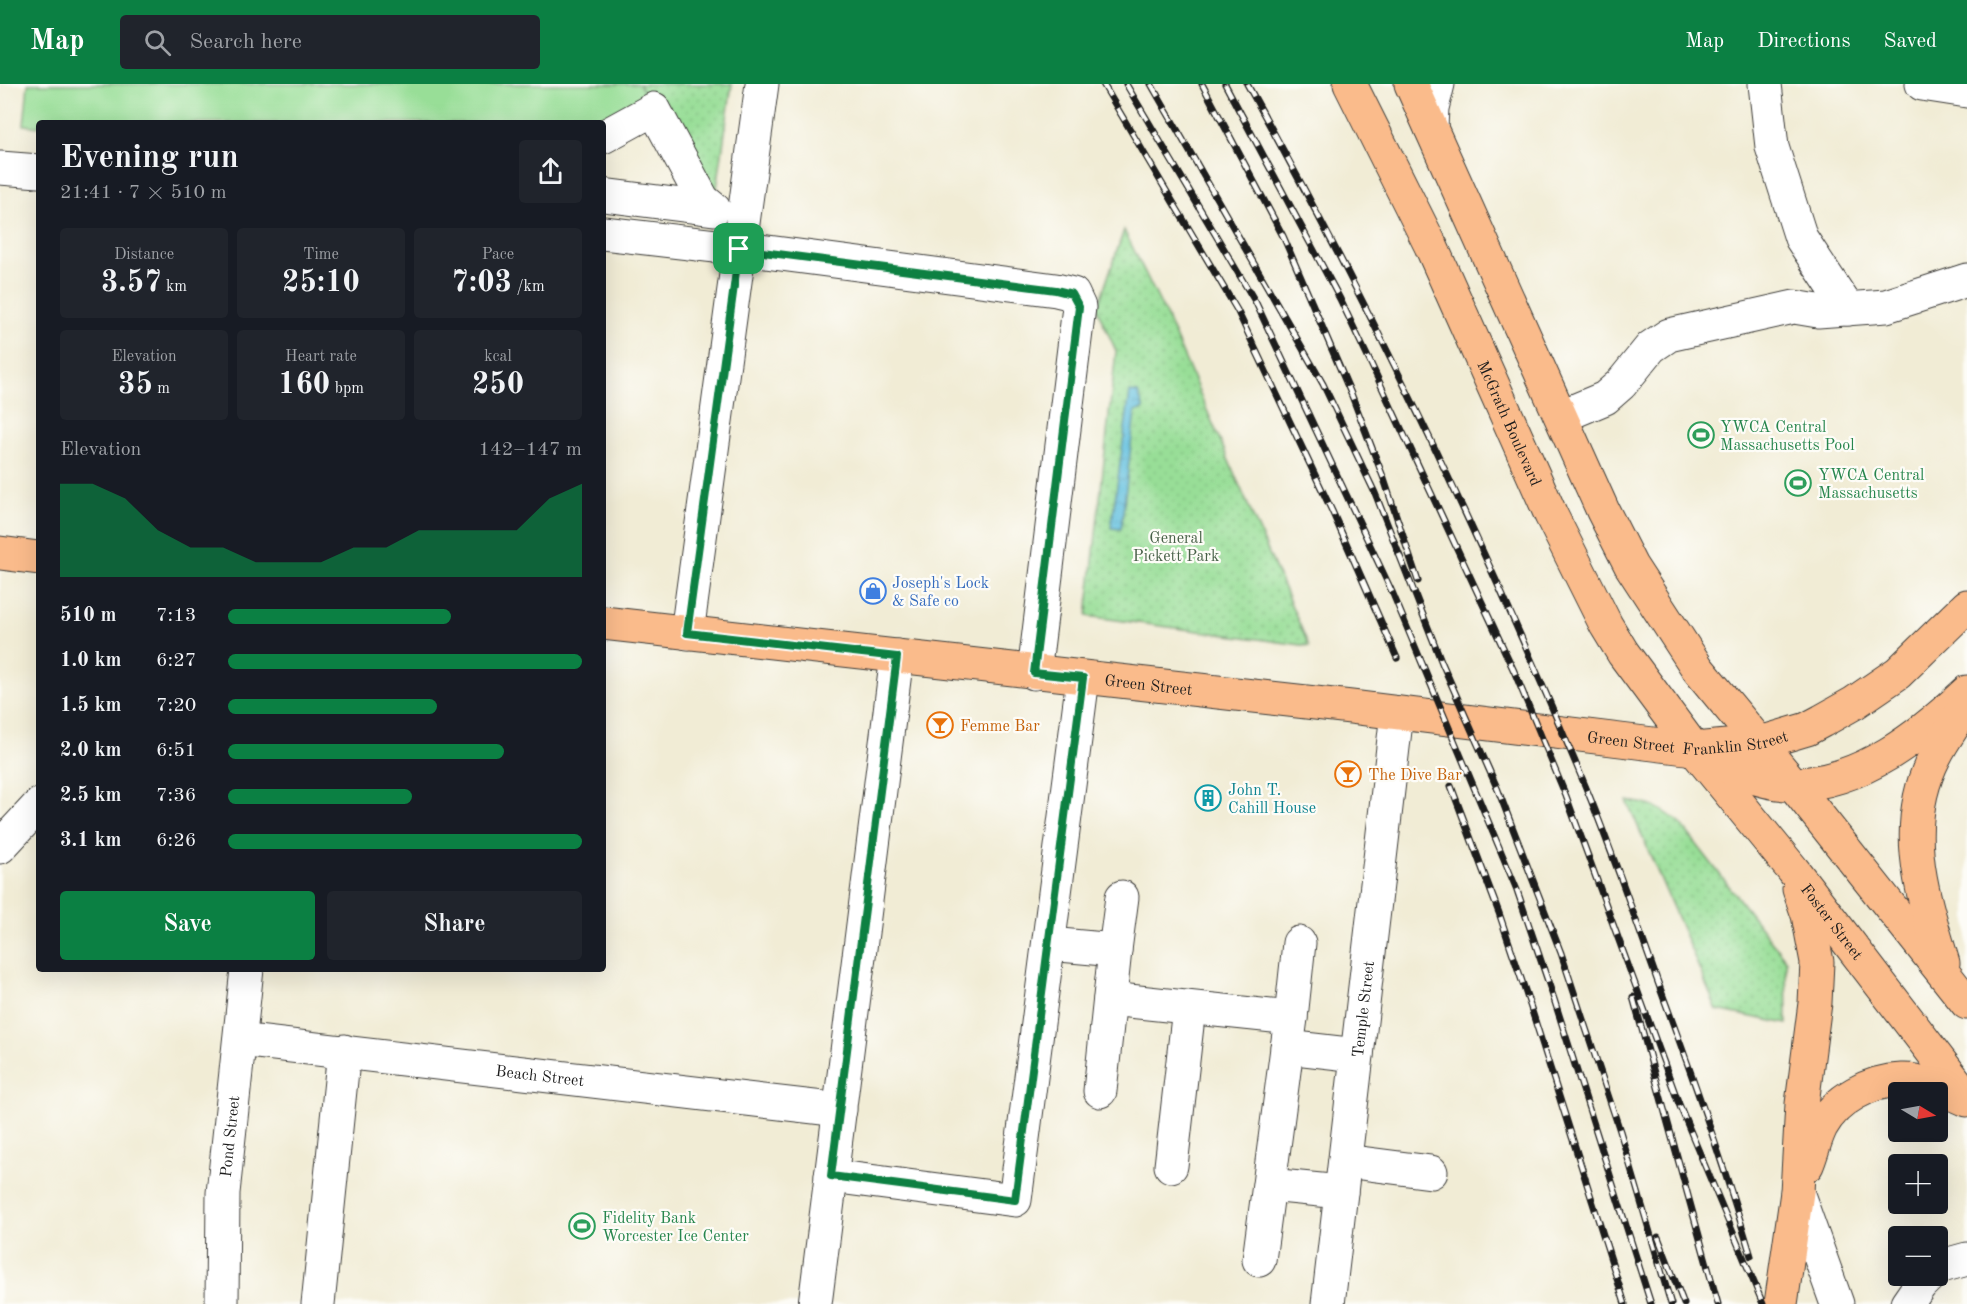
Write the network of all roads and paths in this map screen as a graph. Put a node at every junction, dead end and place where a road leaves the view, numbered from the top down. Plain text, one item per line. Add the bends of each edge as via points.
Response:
1 (762, 84) edge
2 (1350, 84) edge
3 (1411, 84) edge
4 (1438, 84) edge
5 (1765, 84) edge
6 (1922, 84) edge
7 (1967, 91) edge
8 (1431, 128) junction
9 (606, 135) edge
10 (0, 168) edge
11 (36, 171) edge
12 (606, 195) edge
13 (606, 233) edge
14 (739, 249) junction
15 (1967, 280) edge
16 (1848, 309) junction
17 (1562, 416) junction
18 (0, 553) edge
19 (36, 558) edge
20 (1967, 606) edge
21 (606, 623) edge
22 (687, 633) junction
23 (897, 657) junction
24 (1034, 673) junction
25 (1083, 678) junction
26 (1967, 692) edge
27 (1967, 705) edge
28 (1397, 713) junction
29 (1760, 743) junction
30 (1694, 749) junction
31 (1793, 784) junction
32 (36, 812) edge
33 (0, 847) edge
34 (1792, 870) junction
35 (1122, 897) dead end
36 (1299, 943) dead end
37 (1049, 944) junction
38 (1114, 950) junction
39 (247, 972) edge
40 (1958, 991) edge
41 (1110, 999) junction
42 (1189, 1008) junction
43 (1289, 1033) junction
44 (240, 1040) junction
45 (344, 1051) junction
46 (1357, 1055) junction
47 (1100, 1091) dead end
48 (1967, 1098) edge
49 (840, 1110) junction
50 (1171, 1166) dead end
51 (1431, 1172) dead end
52 (831, 1176) junction
53 (1343, 1176) junction
54 (1269, 1185) junction
55 (1797, 1192) junction
56 (1967, 1259) edge
57 (1259, 1260) dead end
58 (1948, 1264) edge
59 (1919, 1286) edge
60 (222, 1304) edge
61 (318, 1304) edge
62 (815, 1304) edge
63 (1328, 1304) edge
64 (1781, 1304) edge
65 (1837, 1304) edge
66 (1907, 1304) edge

1 - 14 street
2 - 30 main road, McGrath Boulevard via 1431,246 1589,593 1623,653
3 - 8 main road
4 - 8 street
5 - 16 street via 1772,147 1801,238
6 - 7 street
8 - 17 main road
9 - 12 street via 654,109 703,200 714,210
10 - 11 street
13 - 14 street
14 - 22 street
14 - 24 street via 1072,294 1079,307
15 - 16 street via 1886,306
16 - 17 street via 1818,311 1794,306 1669,335 1651,347 1605,398
17 - 29 main road via 1631,566 1698,669
18 - 19 main road
20 - 29 main road, Franklin Street via 1898,673 1854,703 1807,729
21 - 22 main road, Green Street
22 - 23 main road, Green Street
23 - 24 main road, Green Street
23 - 49 street
24 - 25 main road, Green Street
25 - 28 main road, Green Street
25 - 37 street
26 - 31 main road, Franklin Street via 1903,746 1842,775
27 - 40 main road via 1935,755 1915,819 1923,893
28 - 30 main road, Green Street
28 - 46 street, Temple Street
29 - 30 main road, Franklin Street
29 - 31 main road
30 - 31 main road, Franklin Street via 1729,768
30 - 34 main road, Foster Street
31 - 40 main road
32 - 33 street
34 - 48 main road, Foster Street
34 - 55 main road via 1808,915 1817,962
35 - 38 street
36 - 43 street
37 - 38 street
37 - 52 street via 1015,1200
38 - 41 street
39 - 44 street, Pond Street
41 - 42 street
41 - 47 street
42 - 43 street
42 - 50 street
43 - 46 street
43 - 54 street
44 - 45 street, Beach Street
44 - 60 street, Pond Street via 223,1193
45 - 49 street, Beach Street
45 - 61 street
46 - 53 street, Temple Street
48 - 55 main road via 1931,1084 1901,1080 1869,1086 1843,1100 1822,1126
49 - 52 street
51 - 53 street
52 - 62 street
53 - 54 street
53 - 63 street, Temple Street
54 - 57 street
55 - 64 main road
55 - 65 street
56 - 58 street
59 - 66 street

